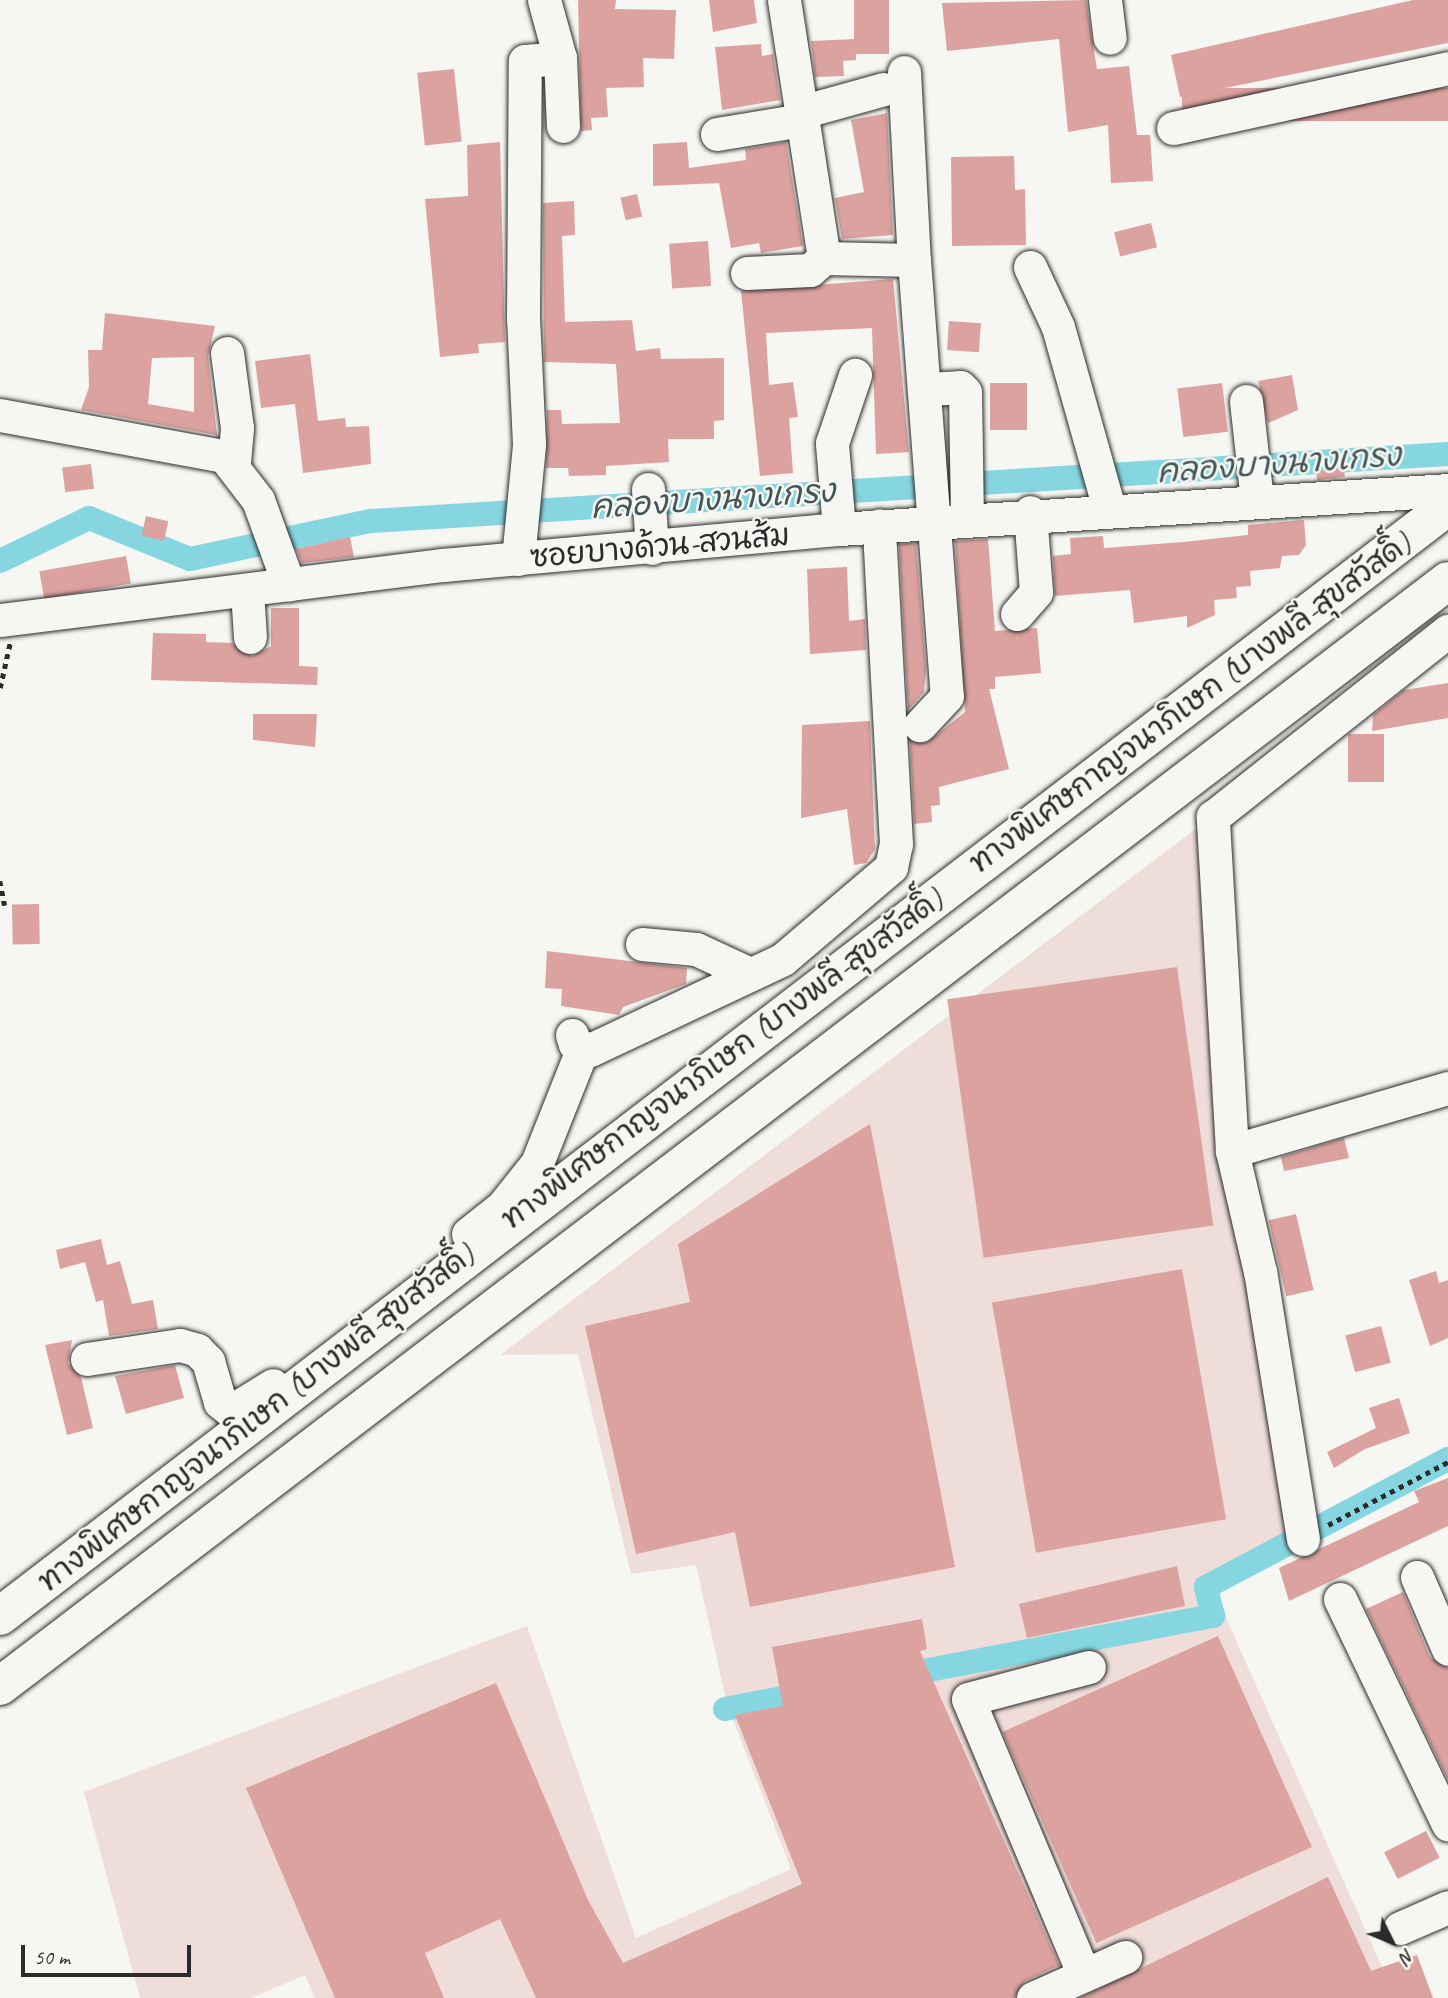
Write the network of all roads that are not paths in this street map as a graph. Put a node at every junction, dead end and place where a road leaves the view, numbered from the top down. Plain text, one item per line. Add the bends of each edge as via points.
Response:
1 (544, 0) edge
2 (783, 0) edge
3 (1105, 0) edge
4 (1110, 38) dead end
5 (560, 58) junction
6 (1448, 68) edge
7 (802, 116) junction
8 (563, 127) dead end
9 (1173, 128) dead end
10 (717, 134) dead end
11 (824, 258) junction
12 (914, 260) junction
13 (1030, 267) dead end
14 (747, 274) dead end
15 (227, 353) dead end
16 (855, 375) dead end
17 (925, 390) junction
18 (1246, 401) dead end
19 (0, 415) edge
20 (234, 462) junction
21 (1105, 489) junction
22 (1448, 489) edge
23 (649, 493) dead end
24 (932, 494) junction
25 (1256, 494) junction
26 (967, 497) junction
27 (1448, 506) edge
28 (837, 510) junction
29 (1030, 512) junction
30 (879, 525) junction
31 (652, 539) junction
32 (520, 545) junction
33 (287, 580) junction
34 (1448, 580) edge
35 (247, 591) junction
36 (1017, 614) dead end
37 (7, 619) edge
38 (1448, 631) edge
39 (250, 637) dead end
40 (920, 725) dead end
41 (642, 944) dead end
42 (750, 974) junction
43 (1448, 1088) edge
44 (1232, 1151) junction
45 (87, 1359) dead end
46 (1303, 1539) road end
47 (1417, 1577) dead end
48 (1340, 1599) dead end
49 (0, 1616) edge
50 (1448, 1649) edge
51 (1089, 1667) dead end
52 (0, 1686) edge
53 (1448, 1824) edge
54 (1448, 1908) edge
55 (1400, 1928) dead end
56 (1125, 1957) dead end
57 (1084, 1975) junction
58 (1034, 1998) edge

1 - 5 street
2 - 7 street
3 - 4 street
5 - 8 street
5 - 32 street via 525,61 526,496
6 - 9 street
7 - 10 street
7 - 11 street
7 - 12 street via 894,80
11 - 12 street
11 - 14 street via 810,270
12 - 17 street
13 - 21 street via 1051,306
15 - 20 street via 237,428
16 - 28 street via 832,443
17 - 24 street
17 - 26 street via 963,388
18 - 25 street
19 - 20 street
20 - 33 street via 271,534
21 - 25 street, ซอยบางด้วน-สวนส้ม
21 - 29 street, ซอยบางด้วน-สวนส้ม
22 - 25 street, ซอยบางด้วน-สวนส้ม
23 - 31 street
24 - 26 street, ซอยบางด้วน-สวนส้ม
24 - 30 street, ซอยบางด้วน-สวนส้ม
24 - 40 street via 947,696 941,709
26 - 29 street, ซอยบางด้วน-สวนส้ม
27 - 49 highway, ทางพิเศษกาญจนาภิเษก (บางพลี-สุขสวัสดิ์)
28 - 30 street, ซอยบางด้วน-สวนส้ม
28 - 31 street, ซอยบางด้วน-สวนส้ม
29 - 36 street via 1036,592
30 - 42 street via 896,844 891,867 791,953
31 - 32 street, ซอยบางด้วน-สวนส้ม
32 - 33 street, ซอยบางด้วน-สวนส้ม
33 - 35 street, ซอยบางด้วน-สวนส้ม
34 - 52 highway, ทางพิเศษกาญจนาภิเษก (บางพลี-สุขสวัสดิ์)
35 - 37 street, ซอยบางด้วน-สวนส้ม
35 - 39 street
38 - 44 street via 1213,817
41 - 42 street via 696,949
42 - 45 street via 577,1043 546,1145 502,1207 241,1409 231,1411 220,1402 208,1361 197,1350 180,1345
43 - 44 street
44 - 46 street via 1260,1272
47 - 50 street
48 - 53 street
51 - 57 street via 968,1699
54 - 55 street
56 - 57 street
57 - 58 street

